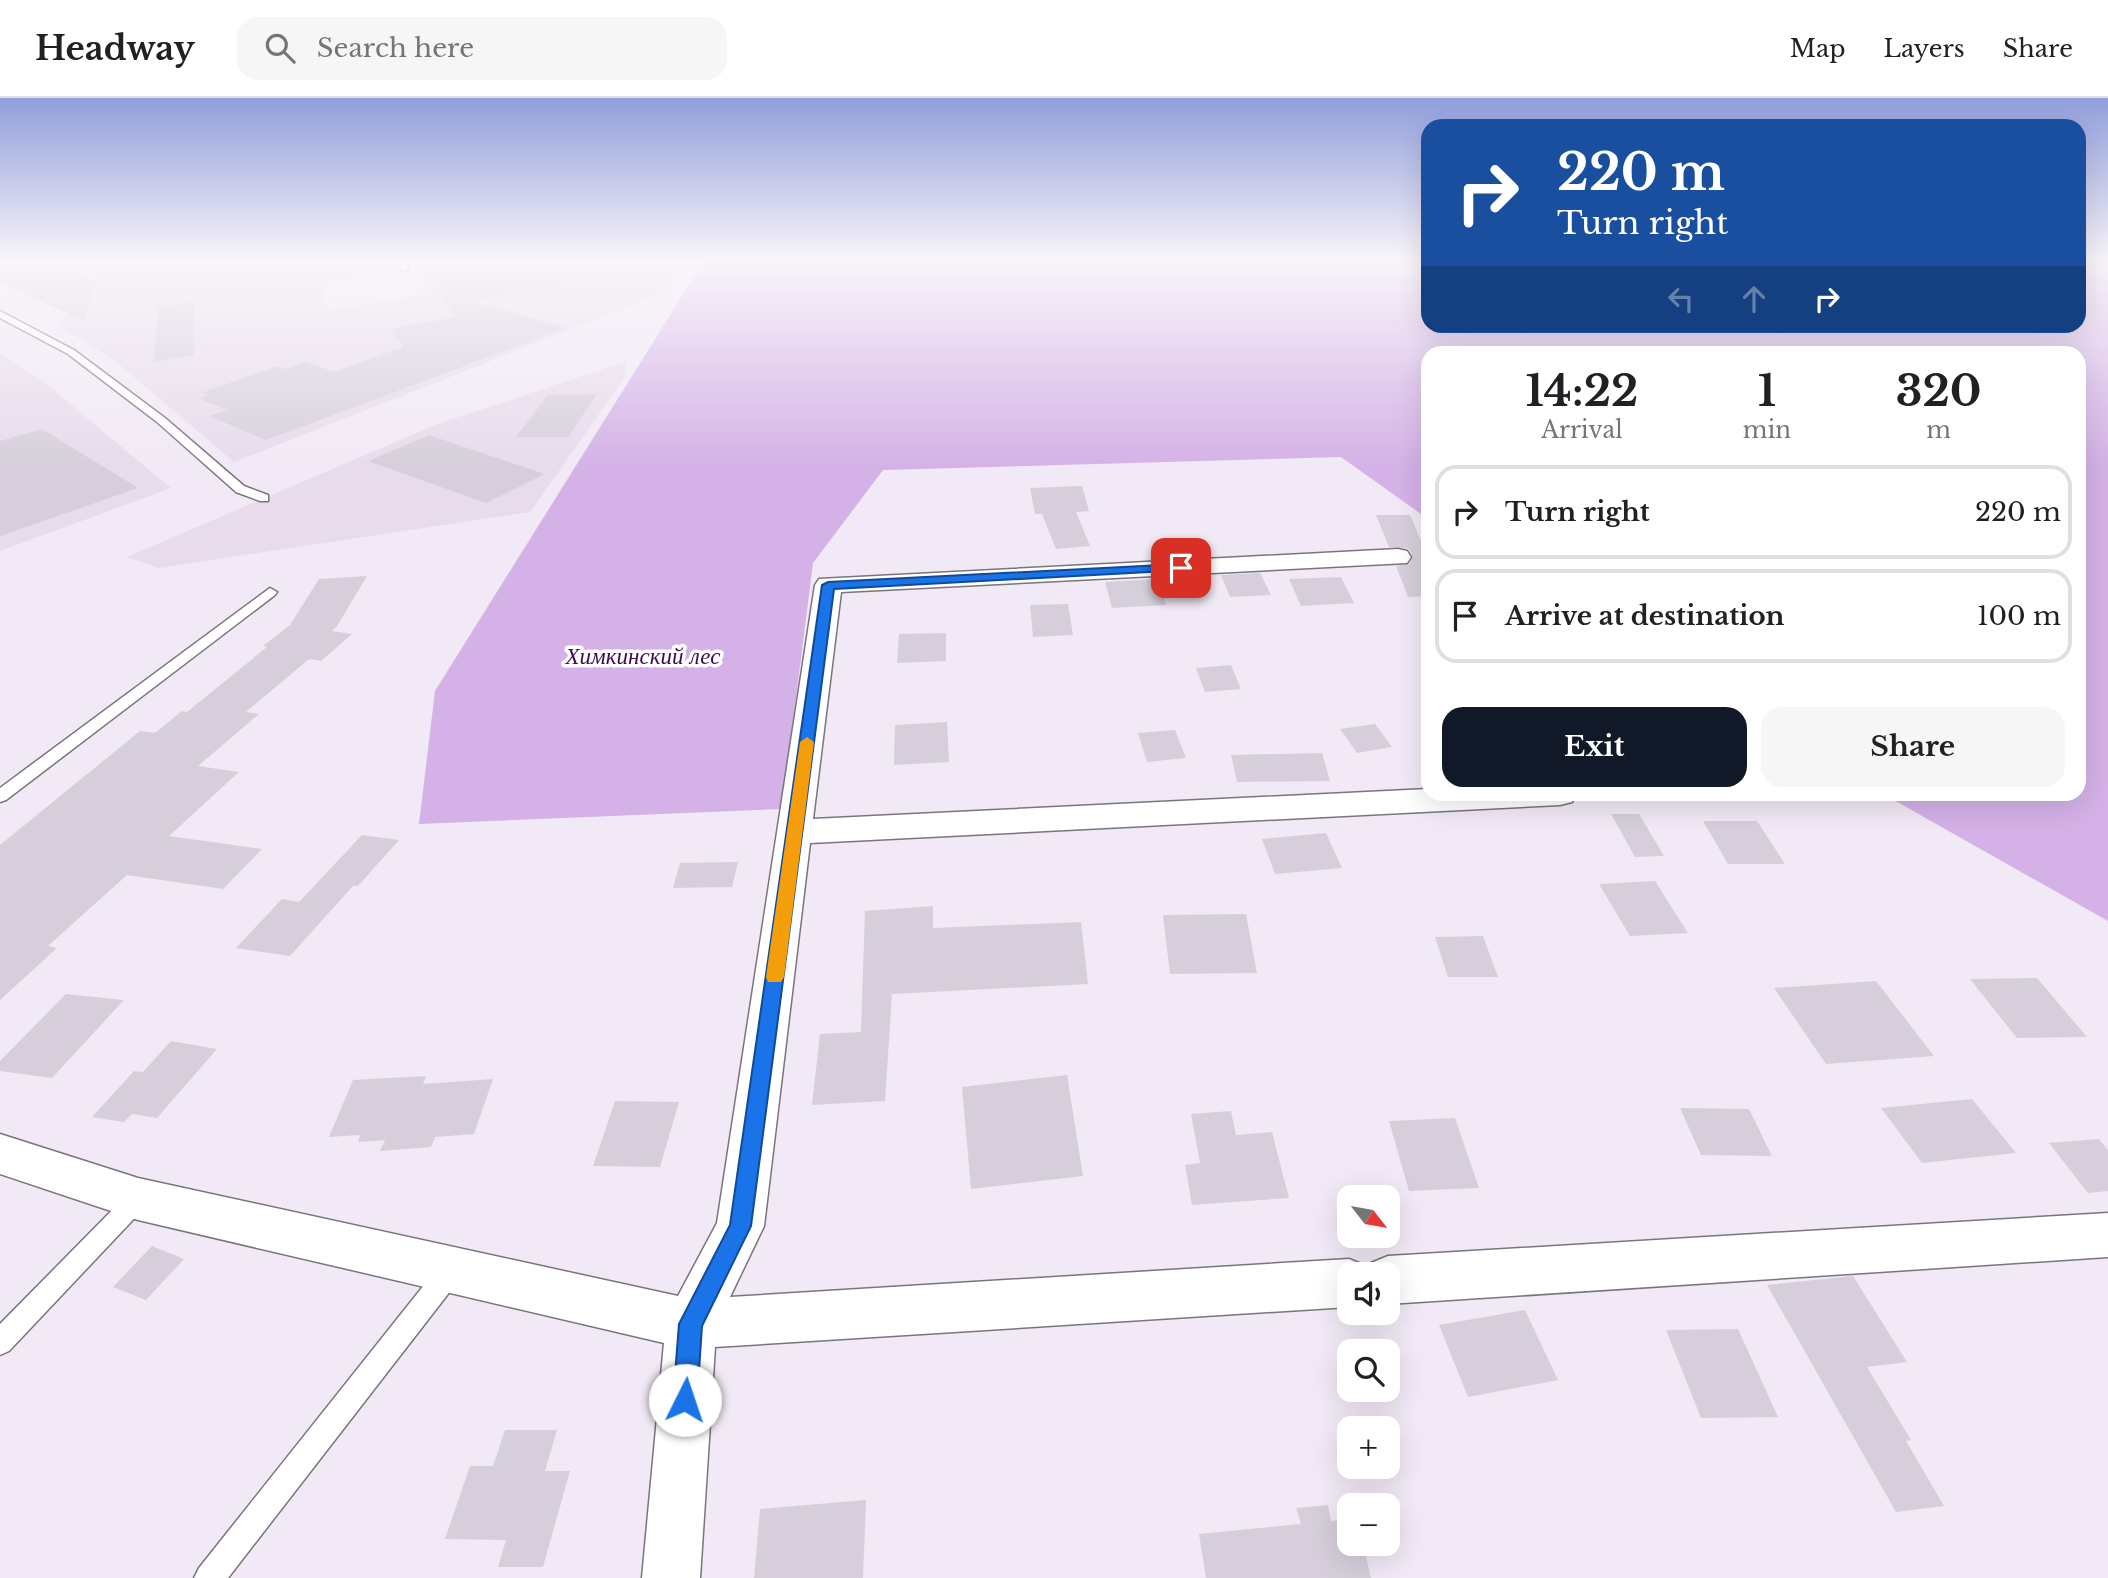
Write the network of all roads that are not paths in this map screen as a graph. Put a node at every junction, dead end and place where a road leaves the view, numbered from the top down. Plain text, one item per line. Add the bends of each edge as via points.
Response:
1 (30, 330) edge
2 (264, 498) dead end
3 (1398, 557) dead end
4 (270, 592) dead end
5 (0, 796) edge
6 (1421, 801) edge
7 (795, 832) junction
8 (0, 1154) edge
9 (138, 1199) junction
10 (2108, 1234) edge
11 (451, 1270) junction
12 (1400, 1279) edge
13 (1337, 1284) edge
14 (691, 1324) junction
15 (0, 1342) edge
16 (209, 1578) edge
17 (671, 1578) edge

1 - 2 lane via 71,352 162,420 240,489
3 - 7 street via 828,585
4 - 5 lane
6 - 7 street
7 - 14 street via 740,1226
8 - 9 street
9 - 11 street
9 - 15 lane
10 - 12 street
11 - 14 street
11 - 16 lane
13 - 14 street
14 - 17 street

